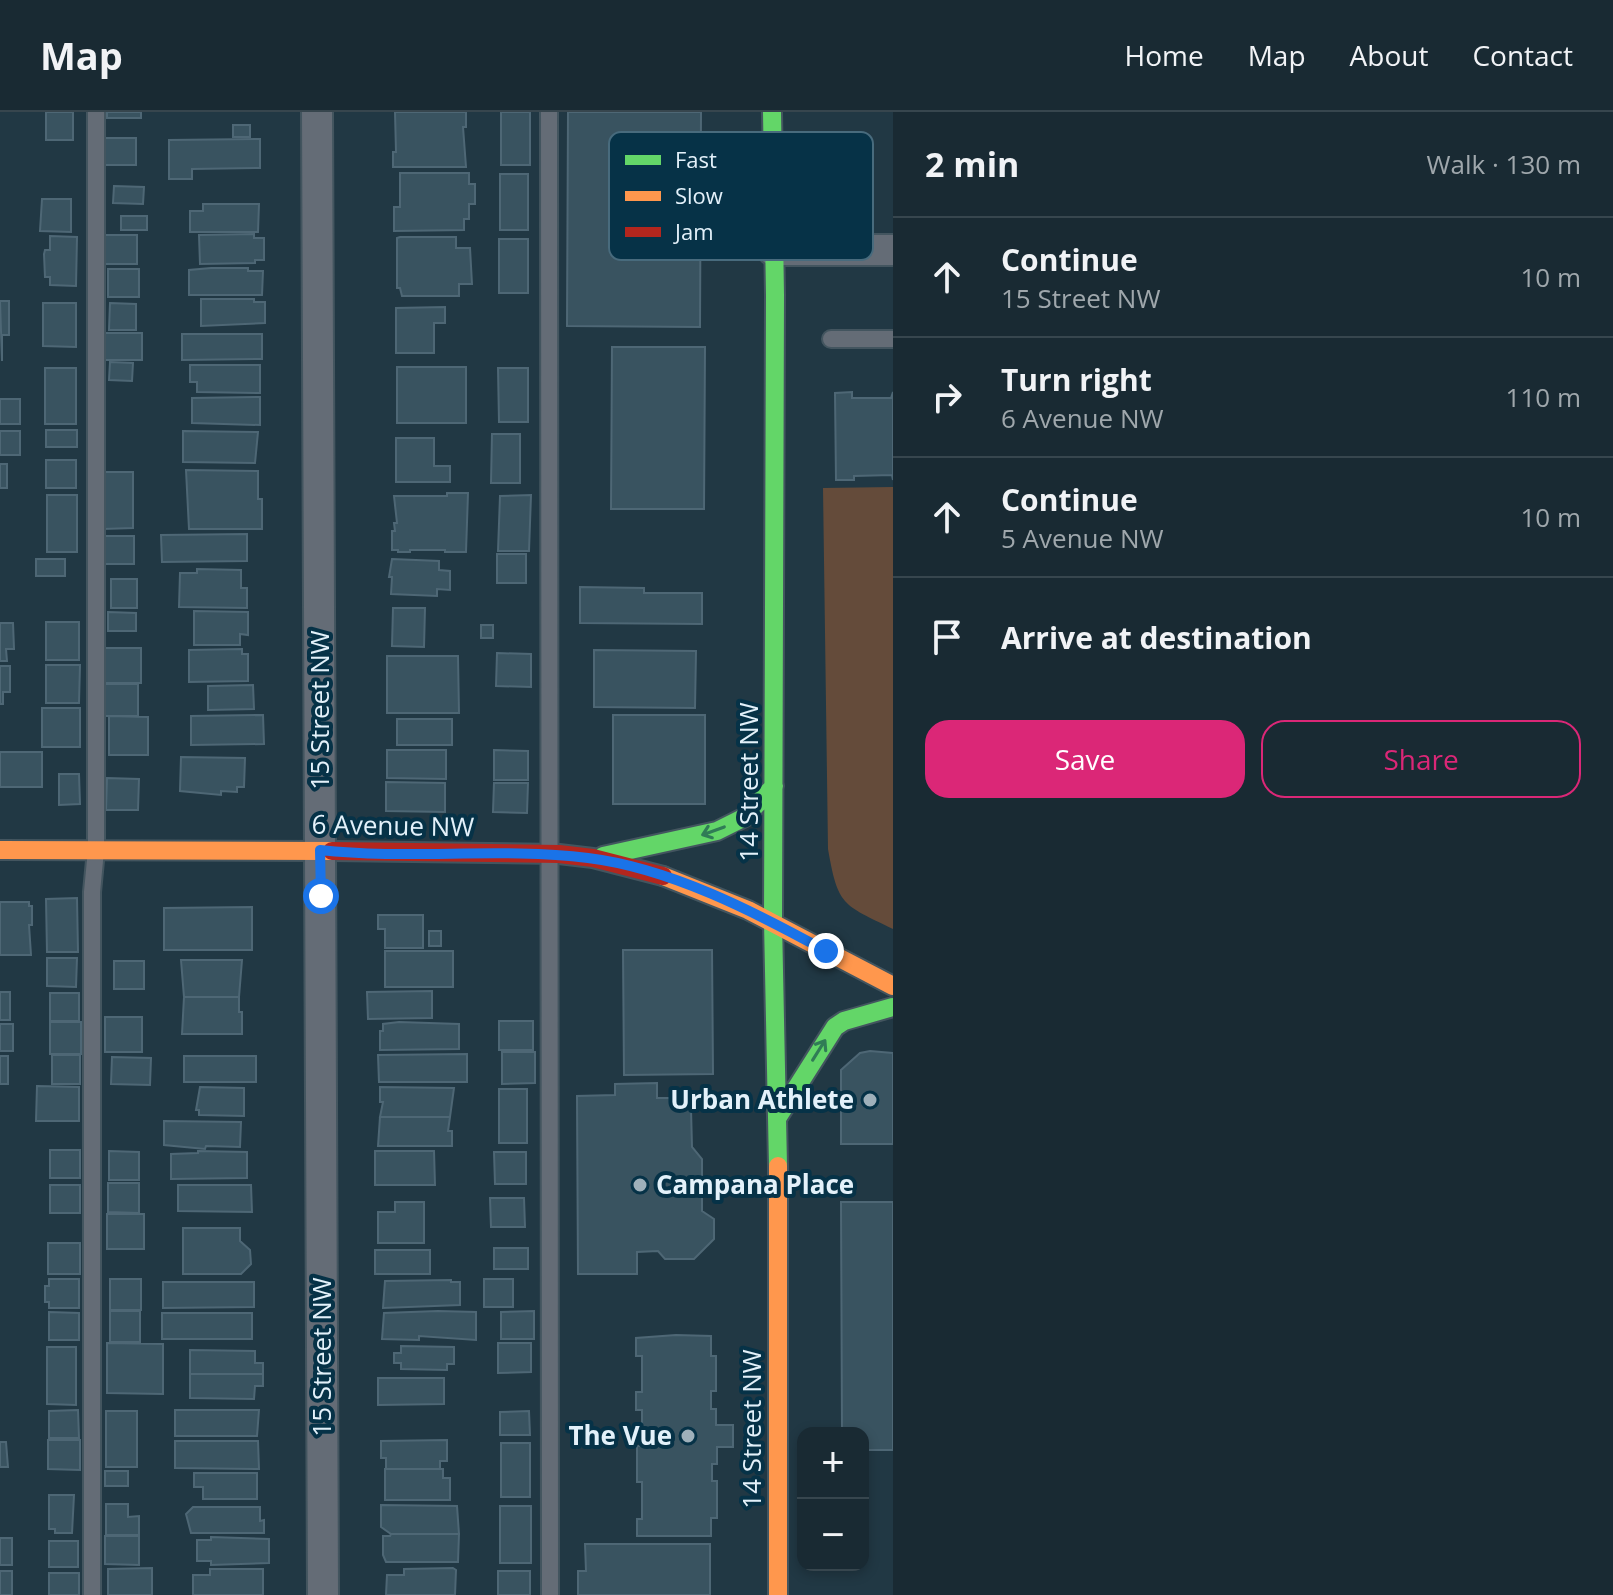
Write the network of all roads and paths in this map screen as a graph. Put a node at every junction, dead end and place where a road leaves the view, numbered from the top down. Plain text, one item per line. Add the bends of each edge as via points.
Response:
1 (96, 112) edge
2 (317, 112) edge
3 (549, 112) edge
4 (772, 112) edge
5 (772, 132) edge
6 (773, 260) edge
7 (831, 339) dead end
8 (893, 339) edge
9 (774, 786) junction
10 (0, 850) edge
11 (96, 850) junction
12 (320, 850) junction
13 (550, 854) junction
14 (592, 858) junction
15 (773, 922) junction
16 (893, 986) edge
17 (893, 1007) edge
18 (778, 1117) junction
19 (92, 1595) edge
20 (323, 1595) edge
21 (550, 1595) edge
22 (778, 1595) edge

1 - 11 lane
2 - 12 street, 15 Street NW
3 - 13 lane
4 - 5 main road, 14 Street NW
6 - 9 main road, 14 Street NW
7 - 8 lane
9 -> 14 main road via 745,817 717,831
9 - 15 main road, 14 Street NW
10 - 11 main road, 6 Avenue NW
11 - 12 main road, 6 Avenue NW
11 - 19 lane
12 - 13 main road, 6 Avenue NW
12 - 20 street, 15 Street NW
13 - 14 main road, 6 Avenue NW
13 - 21 lane
14 - 15 main road, 6 Avenue NW via 677,882
15 - 16 main road, 6 Avenue NW
15 - 18 main road, 14 Street NW
18 -> 17 main road via 835,1027
18 - 22 main road, 14 Street NW

